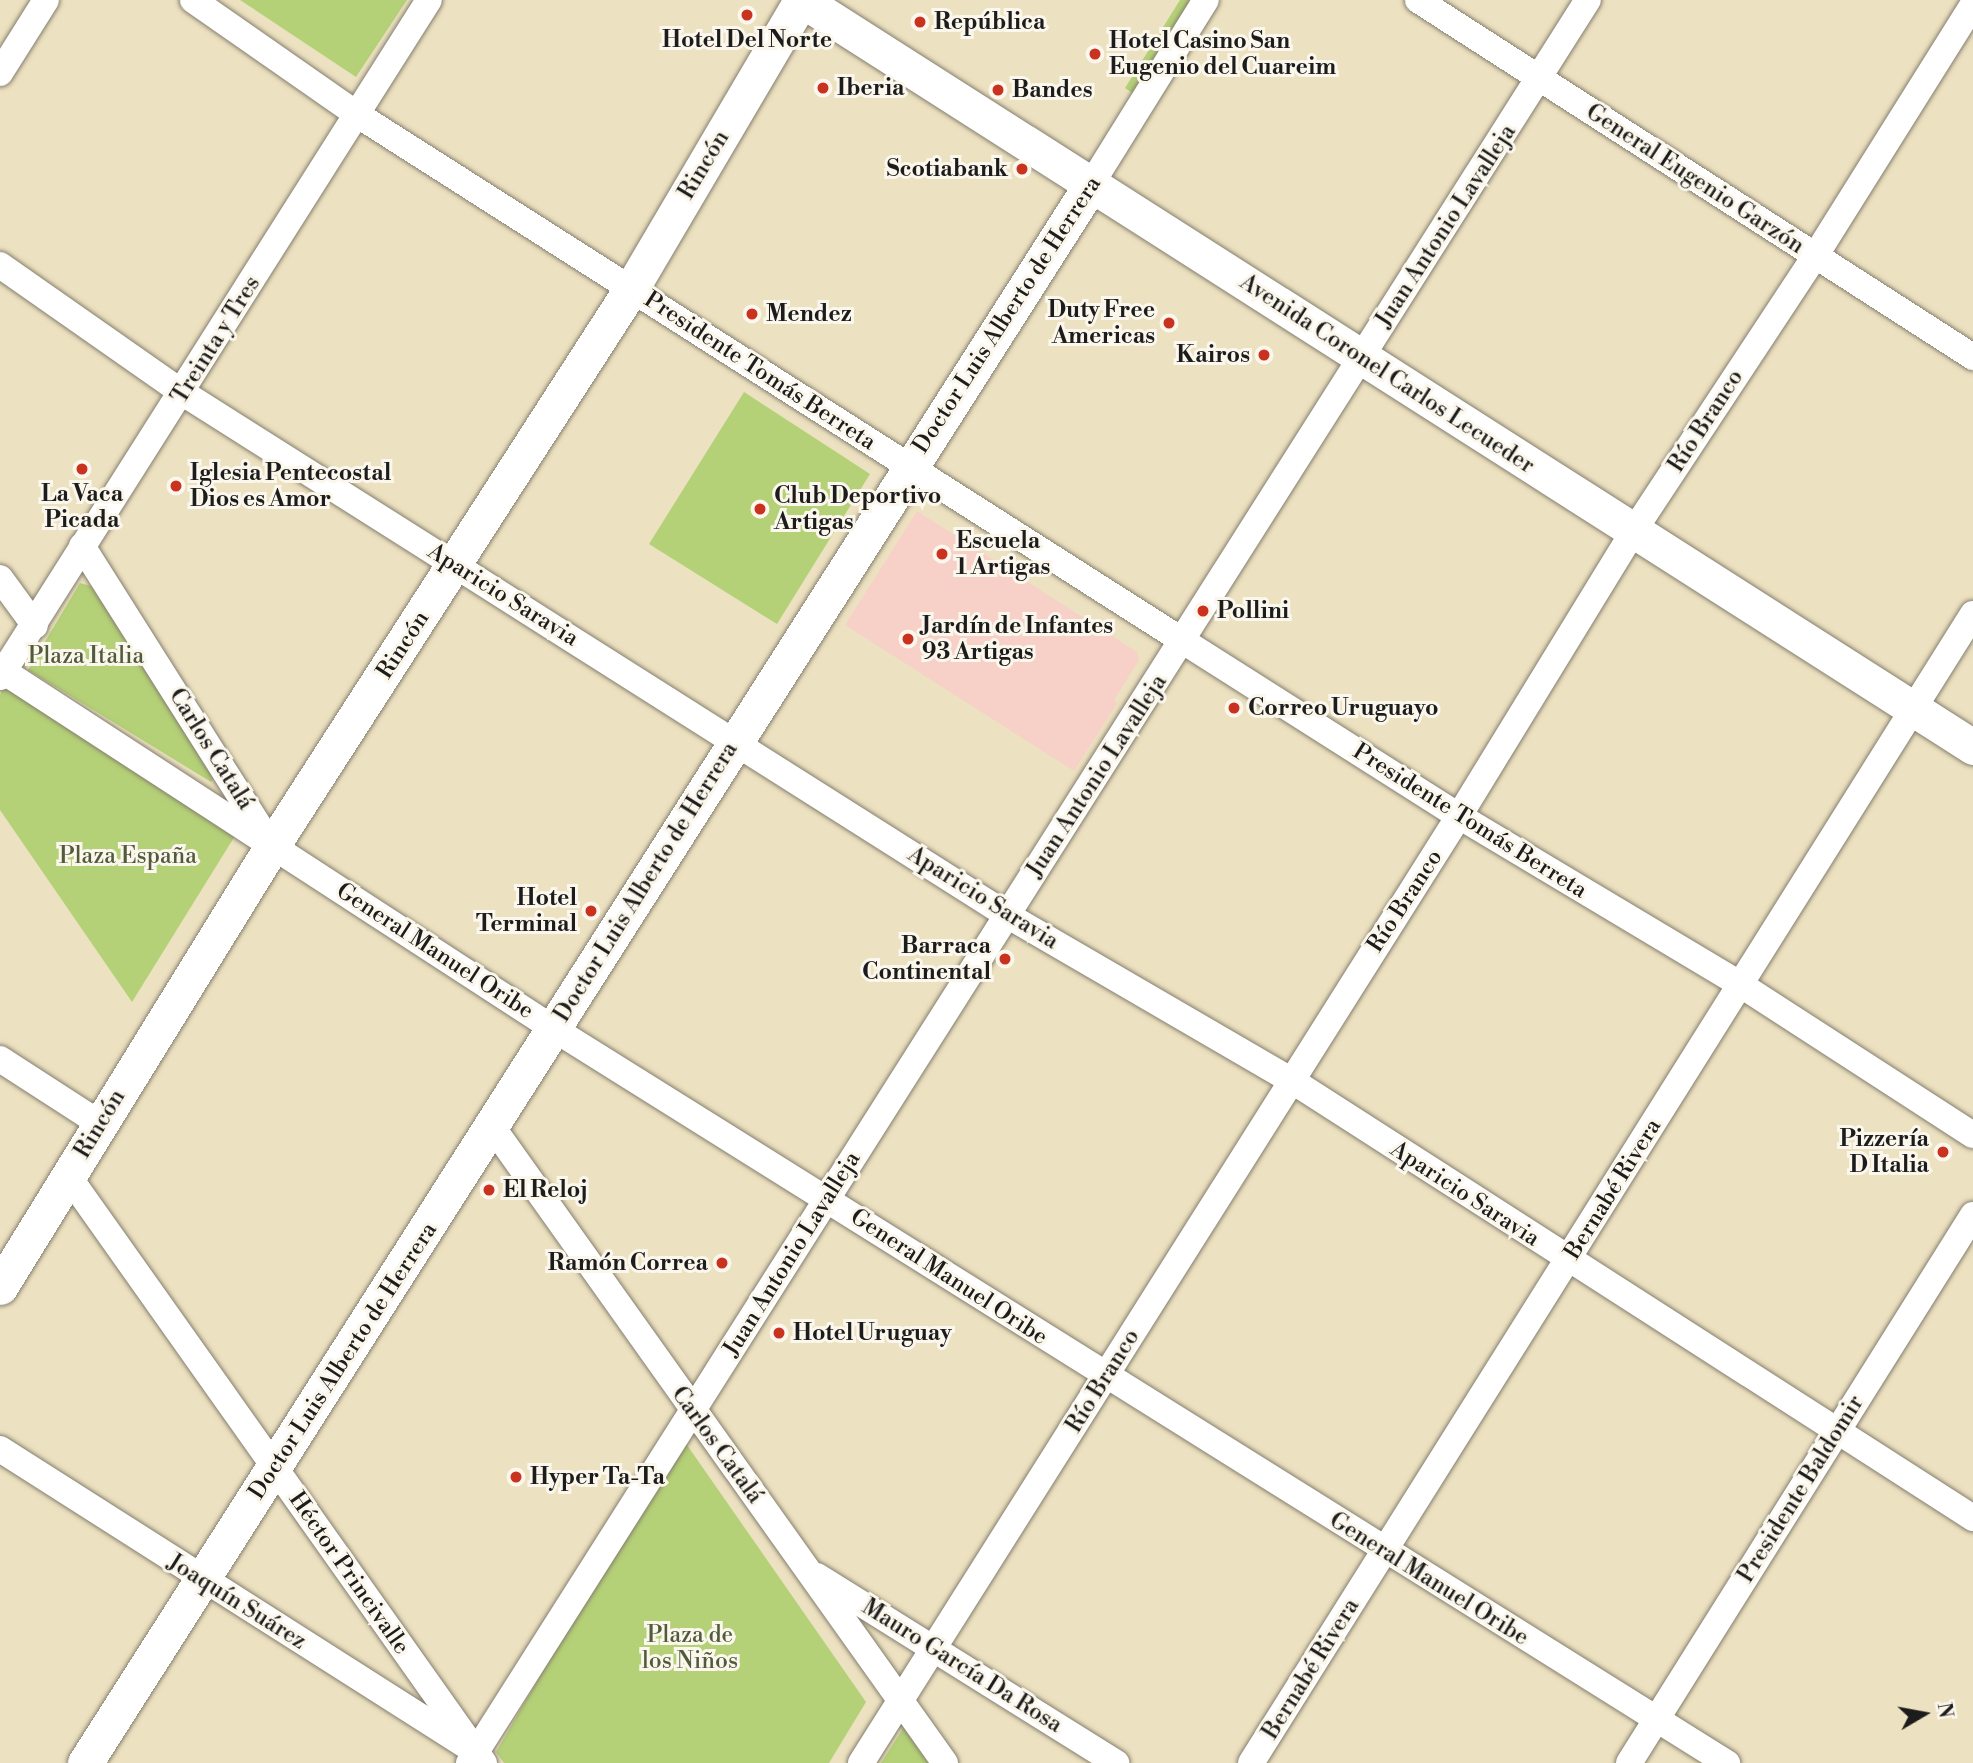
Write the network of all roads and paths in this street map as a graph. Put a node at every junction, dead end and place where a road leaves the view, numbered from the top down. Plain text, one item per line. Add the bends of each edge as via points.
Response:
1 (46, 0) edge
2 (193, 0) edge
3 (429, 0) edge
4 (802, 0) edge
5 (1206, 0) edge
6 (1418, 0) edge
7 (1588, 0) edge
8 (1973, 5) edge
9 (0, 73) edge
10 (1541, 77) junction
11 (358, 115) junction
12 (1090, 186) junction
13 (1814, 258) junction
14 (0, 265) edge
15 (631, 289) junction
16 (1362, 357) junction
17 (1973, 357) edge
18 (183, 393) junction
19 (909, 467) junction
20 (1633, 532) junction
21 (82, 546) junction
22 (456, 564) junction
23 (0, 578) edge
24 (1973, 614) edge
25 (34, 626) junction
26 (1182, 641) junction
27 (1, 673) edge
28 (1914, 710) junction
29 (734, 742) junction
30 (1973, 747) edge
31 (1460, 816) junction
32 (272, 846) junction
33 (1007, 915) junction
34 (1741, 985) junction
35 (554, 1029) junction
36 (0, 1059) edge
37 (1291, 1080) junction
38 (99, 1124) junction
39 (491, 1125) junction
40 (1973, 1135) edge
41 (69, 1177) junction
42 (827, 1199) junction
43 (1973, 1215) edge
44 (1568, 1261) junction
45 (0, 1287) edge
46 (1106, 1376) junction
47 (692, 1410) junction
48 (1838, 1431) junction
49 (0, 1449) edge
50 (275, 1468) junction
51 (1973, 1518) edge
52 (1384, 1552) junction
53 (807, 1569) junction
54 (201, 1580) junction
55 (934, 1648) junction
56 (901, 1700) junction
57 (1657, 1720) junction
58 (476, 1759) edge
59 (85, 1763) edge
60 (861, 1763) edge
61 (945, 1763) edge
62 (1116, 1763) edge
63 (1251, 1763) edge
64 (1629, 1763) edge
65 (1727, 1763) edge

1 - 9 street
2 - 11 street, Presidente Tomás Berreta
3 - 11 street, Treinta y Tres
4 - 12 main road, Avenida Coronel Carlos Lecueder
4 - 15 main road, Rincón
5 - 12 street, Doctor Luis Alberto de Herrera
6 - 10 street, General Eugenio Garzón
7 - 10 street, Juan Antonio Lavalleja
8 - 13 street, Río Branco
10 - 13 street, General Eugenio Garzón
10 - 16 street, Juan Antonio Lavalleja
11 - 15 street, Presidente Tomás Berreta
11 - 18 street, Treinta y Tres
12 - 16 main road, Avenida Coronel Carlos Lecueder
12 - 19 main road, Doctor Luis Alberto de Herrera
13 - 17 street, General Eugenio Garzón
13 - 20 street, Río Branco
14 - 18 street, Aparicio Saravia
15 - 19 street, Presidente Tomás Berreta
15 - 22 main road, Rincón
16 - 20 main road, Avenida Coronel Carlos Lecueder
16 - 26 street, Juan Antonio Lavalleja
18 - 21 street, Treinta y Tres
18 - 22 street, Aparicio Saravia
19 - 26 street, Presidente Tomás Berreta
19 - 29 main road, Doctor Luis Alberto de Herrera
20 - 28 main road, Avenida Coronel Carlos Lecueder
20 - 31 street, Río Branco
21 - 25 street, Treinta y Tres
21 - 32 street, Carlos Catalá
22 - 29 street, Aparicio Saravia
22 - 32 main road, Rincón
23 - 25 street
24 - 28 street, Bernabé Rivera
25 - 27 street, Treinta y Tres
26 - 31 street, Presidente Tomás Berreta
26 - 33 street, Juan Antonio Lavalleja
27 - 32 street, General Manuel Oribe
28 - 30 main road, Avenida Coronel Carlos Lecueder
28 - 34 street, Bernabé Rivera
29 - 33 street, Aparicio Saravia
29 - 35 main road, Doctor Luis Alberto de Herrera
31 - 34 street, Presidente Tomás Berreta
31 - 37 street, Río Branco
32 - 35 street, General Manuel Oribe
32 - 38 main road, Rincón
33 - 37 street, Aparicio Saravia
33 - 42 street, Juan Antonio Lavalleja
34 - 40 street, Presidente Tomás Berreta
34 - 44 street, Bernabé Rivera
35 - 39 main road, Doctor Luis Alberto de Herrera
35 - 42 street, General Manuel Oribe
36 - 38 street
37 - 44 street, Aparicio Saravia
37 - 46 street, Río Branco
38 - 41 main road, Rincón
39 - 47 street, Carlos Catalá
39 - 50 main road, Doctor Luis Alberto de Herrera
41 - 45 main road, Rincón
41 - 50 street, Héctor Princivalle
42 - 46 street, General Manuel Oribe
42 - 47 street, Juan Antonio Lavalleja
43 - 48 street, Presidente Baldomir
44 - 48 street, Aparicio Saravia
44 - 52 street, Bernabé Rivera
46 - 52 street, General Manuel Oribe
46 - 55 street, Río Branco
47 - 53 street, Carlos Catalá
47 - 58 street, Juan Antonio Lavalleja
48 - 51 street, Aparicio Saravia
48 - 57 street, Presidente Baldomir
49 - 54 street, Joaquín Suárez
50 - 54 main road, Doctor Luis Alberto de Herrera
50 - 58 street, Héctor Princivalle
52 - 57 street, General Manuel Oribe
52 - 63 street, Bernabé Rivera
53 - 55 street, Mauro García Da Rosa
53 - 56 street, Carlos Catalá
54 - 58 street, Joaquín Suárez
54 - 59 main road, Doctor Luis Alberto de Herrera
55 - 56 street, Río Branco
55 - 62 street, Mauro García Da Rosa
56 - 60 street, Río Branco
56 - 61 street, Carlos Catalá
57 - 64 street, Presidente Baldomir
57 - 65 street, General Manuel Oribe

